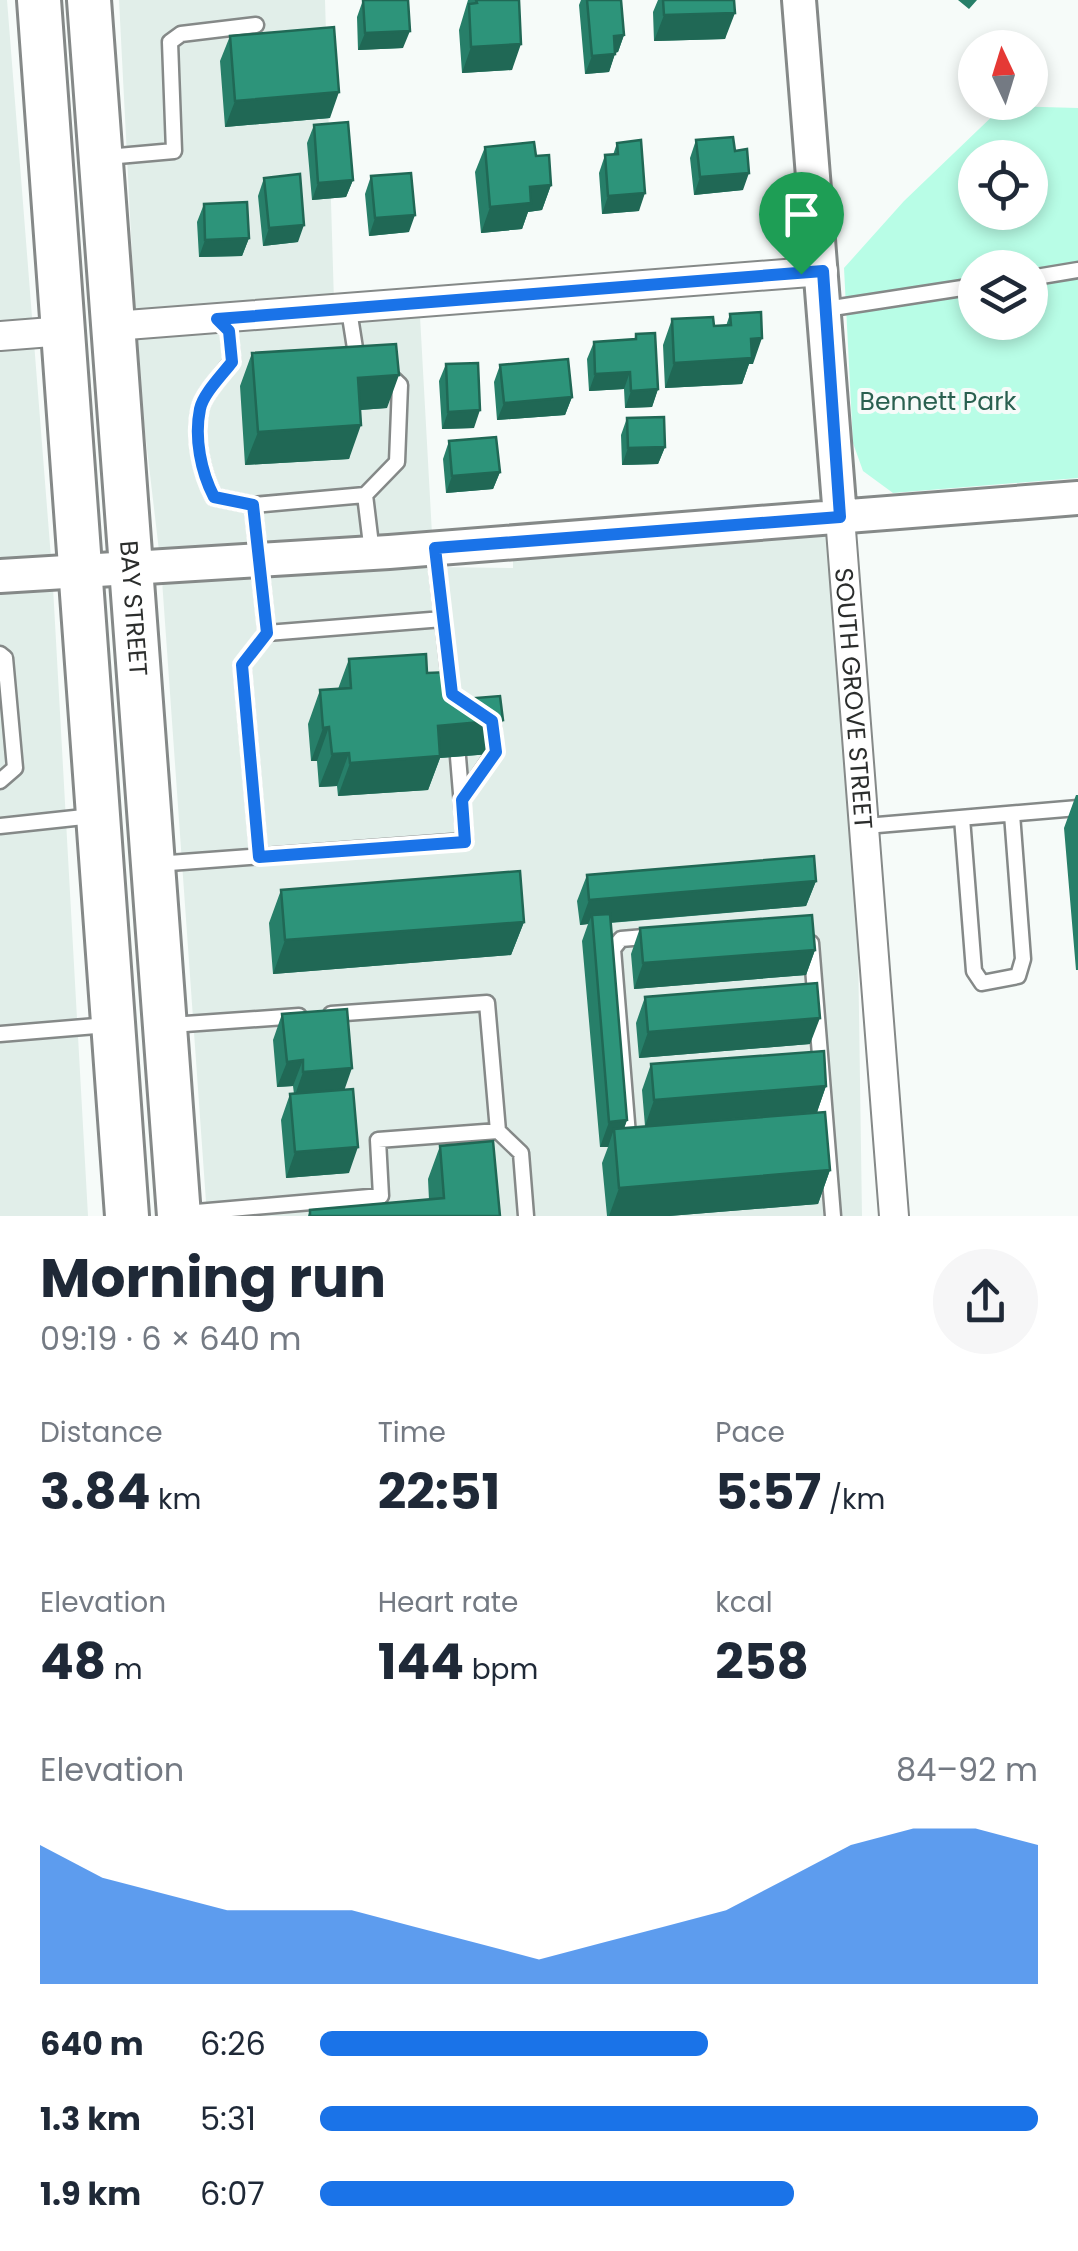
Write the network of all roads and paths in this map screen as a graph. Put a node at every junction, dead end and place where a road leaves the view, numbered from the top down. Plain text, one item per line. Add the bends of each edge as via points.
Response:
1 (39, 0) edge
2 (89, 0) edge
3 (799, 0) edge
4 (256, 25) dead end
5 (101, 158) junction
6 (1078, 270) edge
7 (823, 271) junction
8 (1048, 275) edge
9 (958, 289) edge
10 (349, 310) junction
11 (826, 310) junction
12 (217, 319) junction
13 (114, 326) junction
14 (64, 330) junction
15 (0, 336) edge
16 (365, 495) junction
17 (1078, 498) edge
18 (253, 505) junction
19 (840, 517) junction
20 (435, 548) junction
21 (372, 553) junction
22 (262, 560) junction
23 (131, 567) junction
24 (81, 570) junction
25 (0, 576) edge
26 (443, 619) junction
27 (267, 633) junction
28 (0, 654) edge
29 (452, 694) junction
30 (456, 732) edge
31 (458, 757) dead end
32 (0, 781) edge
33 (462, 800) junction
34 (1078, 808) edge
35 (1012, 814) junction
36 (98, 815) junction
37 (962, 818) junction
38 (0, 826) edge
39 (866, 826) junction
40 (259, 857) junction
41 (153, 864) junction
42 (802, 926) edge
43 (676, 935) edge
44 (165, 1023) junction
45 (114, 1024) junction
46 (0, 1034) edge
47 (826, 1127) junction
48 (807, 1129) edge
49 (498, 1132) junction
50 (656, 1141) edge
51 (179, 1215) edge
52 (128, 1216) edge
53 (526, 1216) edge
54 (834, 1216) edge
55 (894, 1216) edge

1 - 14 main road, BAY STREET
2 - 5 main road, BAY STREET
3 - 7 street, SOUTH GROVE STREET
4 - 5 lane via 182,34 170,42 174,150
5 - 13 main road, BAY STREET
6 - 8 lane
7 - 10 street
7 - 11 street, SOUTH GROVE STREET
9 - 11 lane
10 - 12 street
10 - 16 lane via 354,360 381,367 400,386 397,462
11 - 19 street, SOUTH GROVE STREET
12 - 13 street
12 - 18 lane via 229,331 232,362 200,406 203,474 214,497
13 - 23 main road, BAY STREET
14 - 15 street
14 - 24 main road, BAY STREET
16 - 18 lane
16 - 21 lane
17 - 19 street
18 - 22 lane
19 - 20 street
19 - 39 street, SOUTH GROVE STREET
20 - 21 street
20 - 26 lane
21 - 22 street
22 - 23 street
22 - 27 lane
23 - 24 street
23 - 41 main road, BAY STREET
24 - 25 street
24 - 36 main road, BAY STREET
26 - 27 lane
26 - 29 lane
27 - 40 lane via 242,665
28 - 32 lane via 15,768
29 - 30 lane
29 - 33 lane via 492,721 496,752
31 - 33 lane
33 - 40 lane via 465,842
34 - 35 lane
35 - 37 lane
35 - 37 lane via 1023,959 1009,982 982,983 974,972
36 - 38 lane
36 - 45 main road, BAY STREET
37 - 39 lane
39 - 55 street, SOUTH GROVE STREET
40 - 41 lane
41 - 44 main road, BAY STREET
42 - 47 lane via 811,937
43 - 50 lane via 621,939 613,950 628,1135
44 - 45 street
44 - 49 lane via 487,1003
44 - 51 main road, BAY STREET
45 - 46 lane
45 - 52 main road, BAY STREET
47 - 48 lane
47 - 54 lane
49 - 51 lane via 378,1140 381,1196
49 - 53 lane via 521,1153

